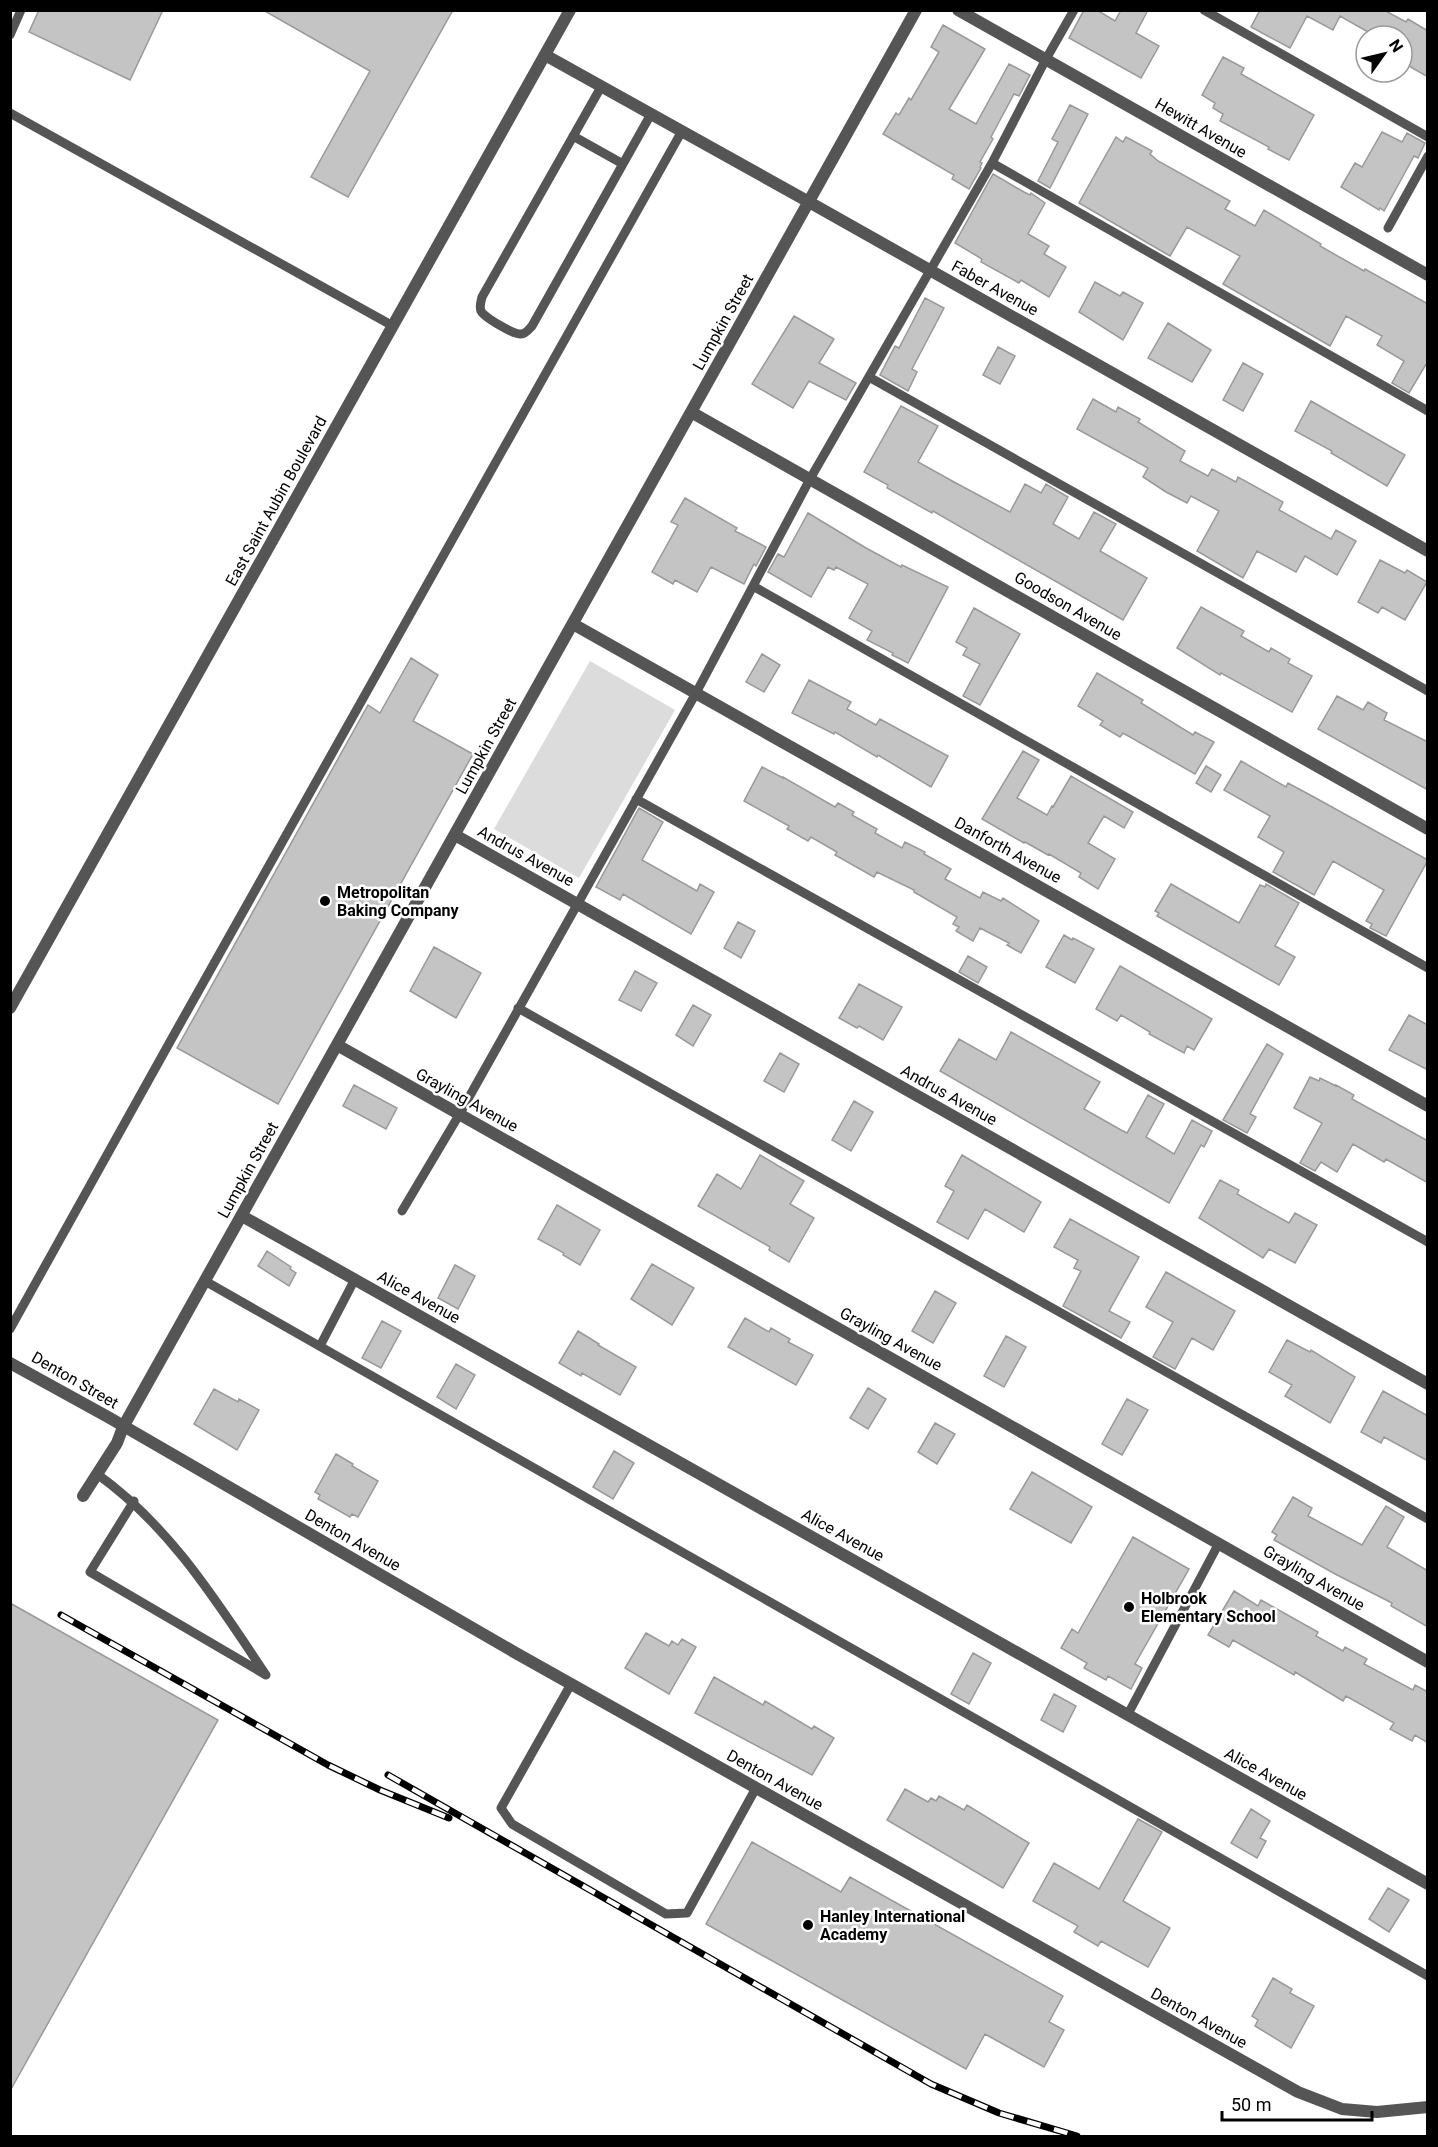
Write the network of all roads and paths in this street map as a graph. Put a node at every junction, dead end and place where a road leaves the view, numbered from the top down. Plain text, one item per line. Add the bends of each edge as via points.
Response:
1 (21, 10) edge
2 (570, 10) edge
3 (916, 10) edge
4 (958, 10) edge
5 (1074, 10) edge
6 (1204, 10) edge
7 (10, 35) edge
8 (545, 55) junction
9 (1046, 59) junction
10 (601, 87) junction
11 (10, 113) edge
12 (651, 114) junction
13 (682, 131) junction
14 (573, 136) junction
15 (1428, 138) edge
16 (1428, 156) edge
17 (992, 163) junction
18 (623, 164) junction
19 (809, 202) junction
20 (1388, 228) dead end
21 (930, 270) junction
22 (1428, 275) edge
23 (393, 326) junction
24 (869, 377) junction
25 (1428, 411) edge
26 (691, 412) junction
27 (810, 479) junction
28 (1428, 551) edge
29 (753, 586) junction
30 (573, 624) junction
31 (1428, 691) edge
32 (696, 693) junction
33 (636, 799) junction
34 (1428, 829) edge
35 (455, 835) junction
36 (576, 903) junction
37 (1428, 968) edge
38 (10, 1008) edge
39 (518, 1008) junction
40 (337, 1046) junction
41 (1428, 1106) edge
42 (459, 1114) junction
43 (402, 1211) dead end
44 (242, 1216) junction
45 (1428, 1242) edge
46 (355, 1280) junction
47 (205, 1281) junction
48 (10, 1329) edge
49 (320, 1346) junction
50 (10, 1363) edge
51 (1428, 1384) edge
52 (123, 1427) junction
53 (97, 1474) junction
54 (83, 1496) dead end
55 (134, 1502) junction
56 (1428, 1519) edge
57 (1219, 1543) junction
58 (1428, 1662) edge
59 (571, 1684) junction
60 (1128, 1714) junction
61 (756, 1788) junction
62 (1428, 1884) edge
63 (1428, 1976) edge
64 (1428, 2107) edge

1 - 7 lane
2 - 8 street, East Saint Aubin Boulevard
3 - 19 street, Lumpkin Street
4 - 9 street, Hewitt Avenue
5 - 9 lane
6 - 15 lane
8 - 10 street, Faber Avenue
8 - 23 street, East Saint Aubin Boulevard
9 - 17 lane
9 - 22 street, Hewitt Avenue
10 - 12 street, Faber Avenue
10 - 14 lane
11 - 23 lane
12 - 13 street, Faber Avenue
12 - 18 lane
13 - 19 street, Faber Avenue
13 - 48 lane
14 - 18 lane
14 - 18 lane via 486,288 479,305 487,318 521,334 532,326
16 - 20 lane
17 - 21 lane
17 - 25 lane
19 - 21 street, Faber Avenue
19 - 26 street, Lumpkin Street
21 - 24 lane
21 - 28 street, Faber Avenue
23 - 38 street, East Saint Aubin Boulevard
24 - 27 lane
24 - 31 lane
26 - 27 street, Goodson Avenue
26 - 30 street, Lumpkin Street
27 - 29 lane
27 - 34 street, Goodson Avenue
29 - 32 lane
29 - 37 lane
30 - 32 street, Danforth Avenue
30 - 35 street, Lumpkin Street
32 - 33 lane
32 - 41 street, Danforth Avenue
33 - 36 lane
33 - 45 lane
35 - 36 street, Andrus Avenue
35 - 40 street, Lumpkin Street
36 - 39 lane
36 - 51 street, Andrus Avenue
39 - 42 lane
39 - 56 lane
40 - 42 street, Grayling Avenue
40 - 44 street, Lumpkin Street
42 - 43 lane
42 - 57 street, Grayling Avenue
44 - 46 street, Alice Avenue
44 - 47 street, Lumpkin Street
46 - 49 lane
46 - 60 street, Alice Avenue
47 - 49 lane
47 - 52 street, Lumpkin Street
49 - 63 lane
50 - 52 street, Denton Street
52 - 53 street, Lumpkin Street
52 - 59 street, Denton Avenue
53 - 54 street, Lumpkin Street
53 - 55 lane
55 - 55 lane via 199,1576 266,1675 90,1572
57 - 58 street, Grayling Avenue
57 - 60 lane
59 - 61 street, Denton Avenue
59 - 61 lane via 501,1808 512,1824 666,1914 687,1913
60 - 62 street, Alice Avenue
61 - 64 street, Denton Avenue via 1298,2092 1342,2109 1377,2112

